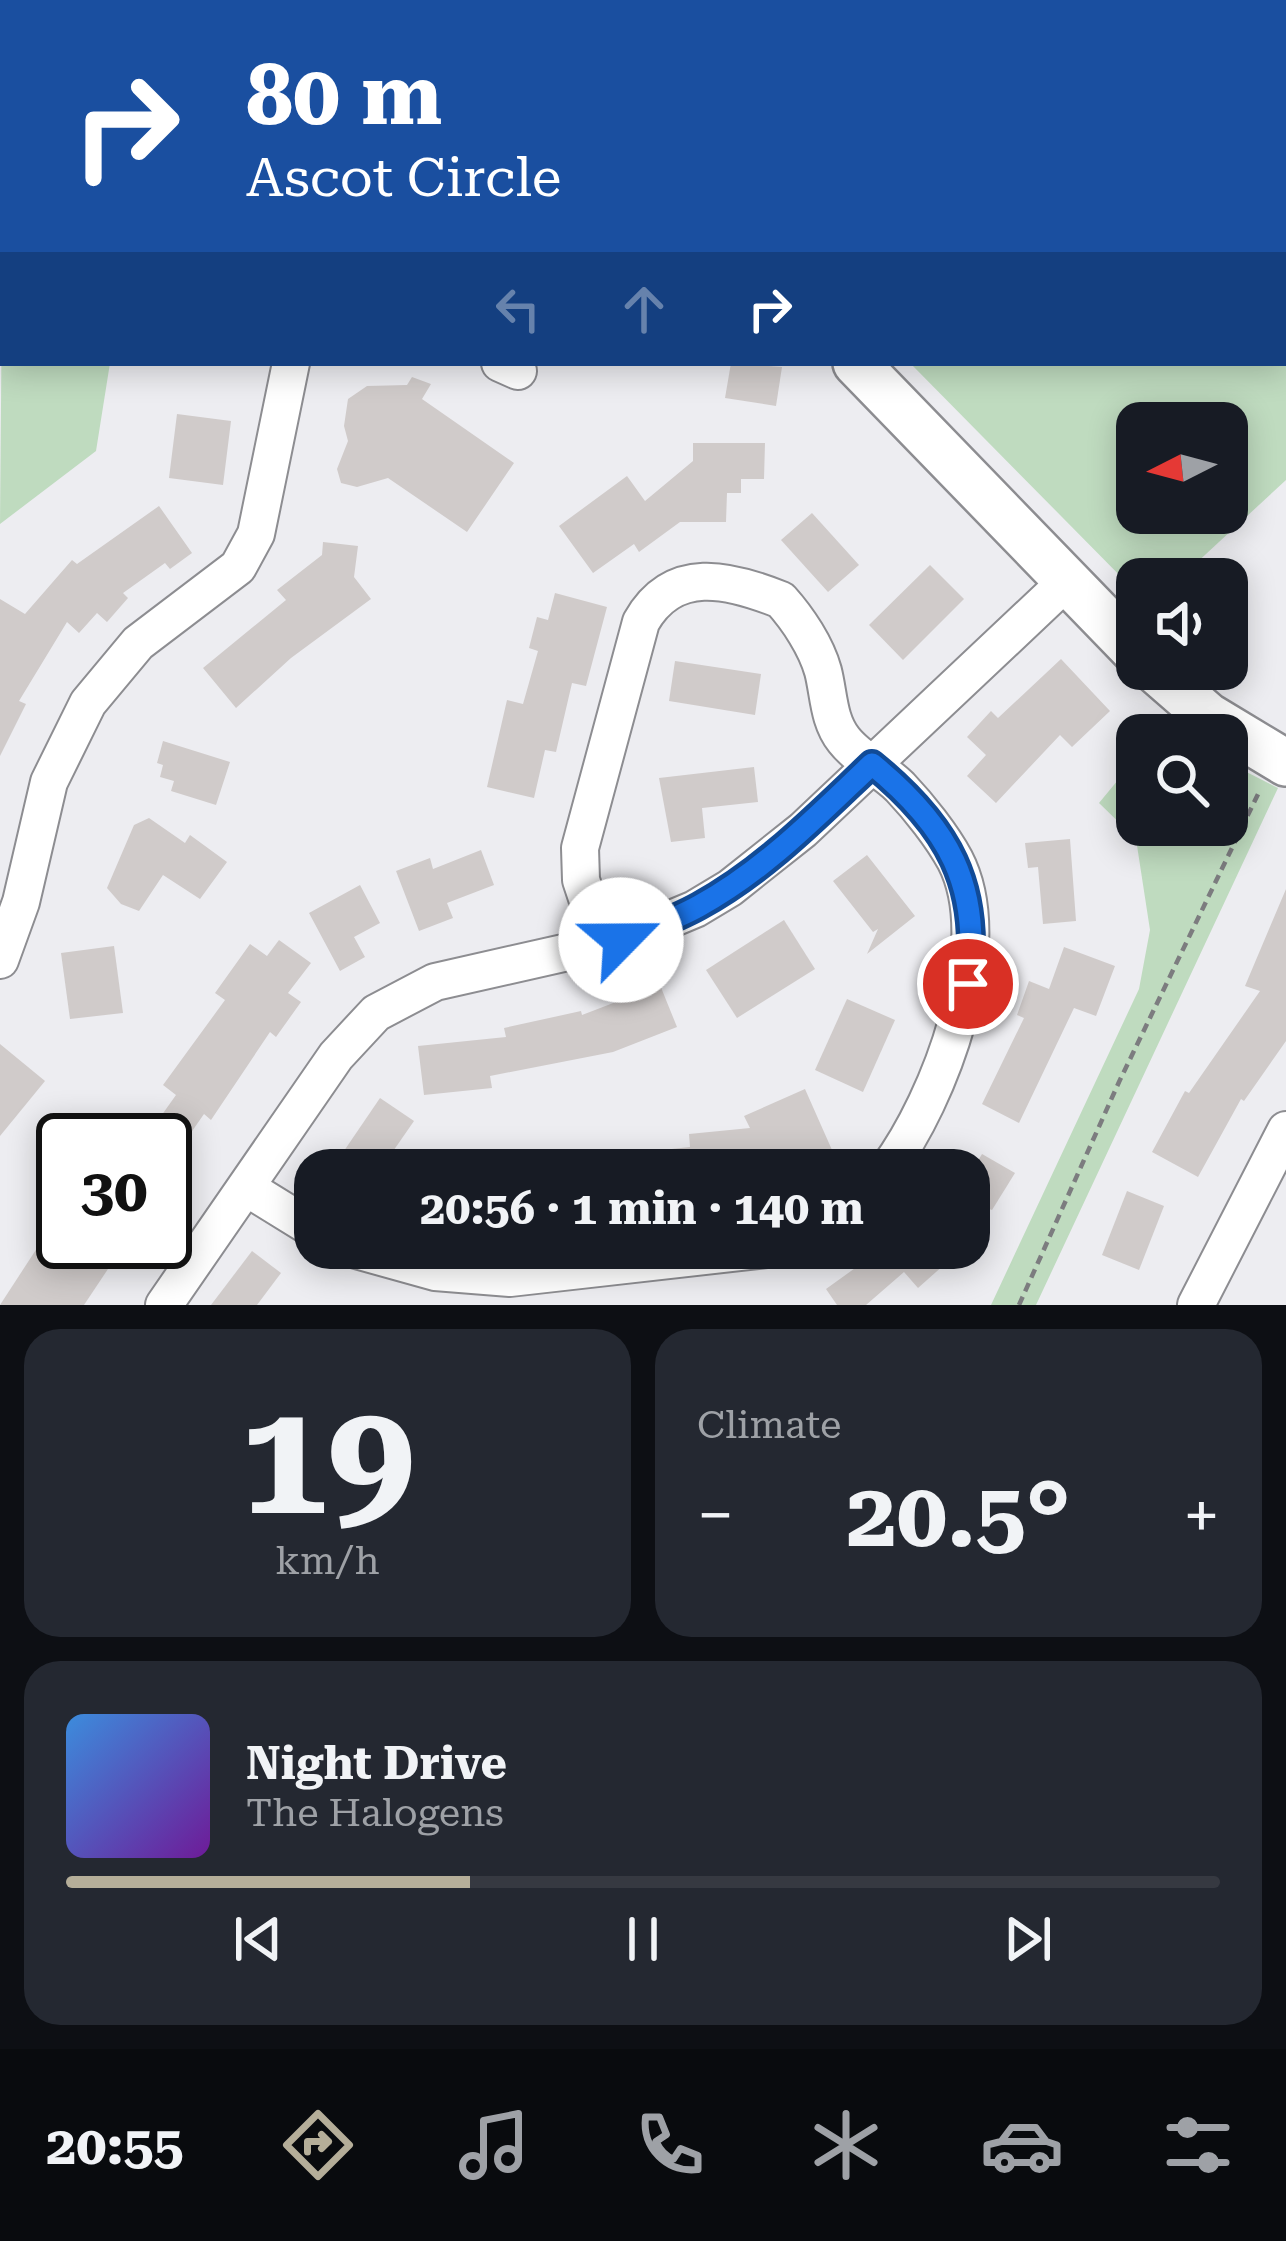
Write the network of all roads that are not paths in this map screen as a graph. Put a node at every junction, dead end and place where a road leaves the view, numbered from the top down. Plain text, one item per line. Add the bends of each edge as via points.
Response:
1 (290, 366) edge
2 (859, 366) edge
3 (1066, 582) junction
4 (1116, 631) edge
5 (1178, 690) edge
6 (1281, 761) edge
7 (872, 764) junction
8 (603, 946) junction
9 (0, 960) edge
10 (1286, 1130) edge
11 (900, 1149) edge
12 (247, 1188) junction
13 (294, 1217) edge
14 (424, 1269) edge
15 (590, 1269) edge
16 (164, 1305) edge
17 (1196, 1305) edge

1 - 9 street via 256,534 238,566 138,643 88,704 49,782
2 - 3 main road
3 - 4 main road
3 - 7 street
5 - 6 main road
7 - 8 street via 730,888
7 - 8 street via 832,720 821,664 782,600 703,581 668,589 641,622 582,832 581,880
7 - 11 street via 901,788 954,858 973,928 962,1005
8 - 12 street via 435,982 376,1013 336,1056
10 - 17 street
12 - 13 street
12 - 16 street
14 - 15 street via 510,1278

